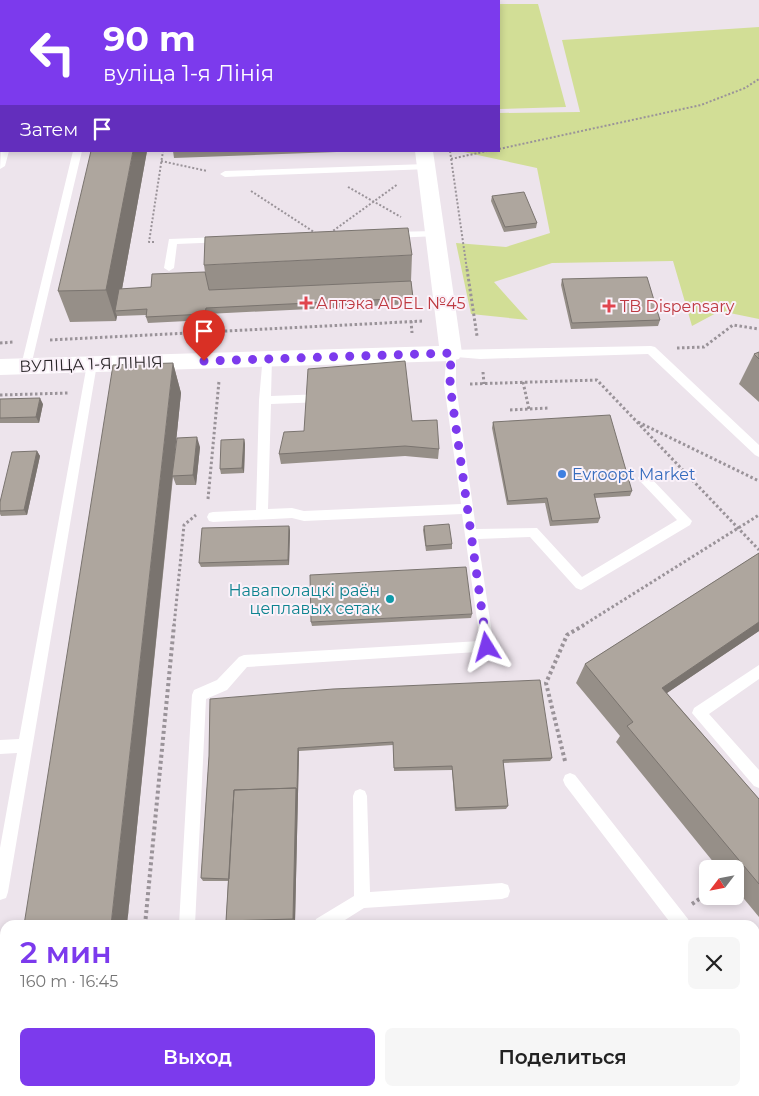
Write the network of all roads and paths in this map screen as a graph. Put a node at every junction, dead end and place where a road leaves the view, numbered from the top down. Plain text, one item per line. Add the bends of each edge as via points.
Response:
1 (759, 78) edge
2 (500, 149) edge
3 (4, 152) edge
4 (78, 152) edge
5 (163, 152) edge
6 (450, 152) edge
7 (482, 152) edge
8 (425, 159) edge
9 (451, 159) junction
10 (0, 166) edge
11 (319, 171) junction
12 (225, 174) dead end
13 (400, 183) dead end
14 (374, 202) junction
15 (406, 220) dead end
16 (435, 234) junction
17 (383, 235) edge
18 (324, 237) edge
19 (232, 240) edge
20 (172, 241) junction
21 (169, 268) dead end
22 (430, 320) dead end
23 (759, 329) edge
24 (32, 341) junction
25 (0, 342) edge
26 (651, 350) junction
27 (451, 353) junction
28 (480, 355) junction
29 (267, 358) junction
30 (222, 360) junction
31 (92, 364) junction
32 (26, 366) junction
33 (0, 367) edge
34 (523, 382) junction
35 (484, 384) junction
36 (450, 385) junction
37 (87, 393) junction
38 (0, 395) edge
39 (332, 398) edge
40 (265, 400) junction
41 (548, 408) dead end
42 (529, 409) junction
43 (510, 410) dead end
44 (636, 421) junction
45 (759, 452) edge
46 (644, 478) dead end
47 (759, 481) edge
48 (467, 509) junction
49 (202, 510) dead end
50 (210, 511) joint
51 (262, 515) junction
52 (759, 515) edge
53 (737, 528) junction
54 (471, 534) junction
55 (759, 550) edge
56 (759, 671) edge
57 (26, 746) junction
58 (0, 747) edge
59 (570, 780) joint
60 (759, 781) edge
61 (360, 796) dead end
62 (502, 891) dead end
63 (0, 892) edge
64 (362, 900) junction
65 (145, 920) edge
66 (187, 920) edge
67 (330, 920) edge
68 (678, 920) edge

1 - 2 path via 745,88 701,105
3 - 10 lane
4 - 24 lane
5 - 20 path via 149,242
6 - 9 path
7 - 9 path
8 - 11 lane
8 - 16 street
9 - 28 path
11 - 12 lane
11 - 14 path
13 - 14 path
14 - 15 path
14 - 18 path
16 - 17 lane
16 - 27 street
19 - 20 lane
20 - 21 lane
22 - 24 path
23 - 26 path via 733,325 704,347
24 - 25 path
24 - 32 lane
26 - 28 lane
26 - 45 lane
27 - 28 lane
27 - 29 street, ВУЛІЦА 1-Я ЛІНІЯ
27 - 36 lane
28 - 35 path
29 - 30 street, ВУЛІЦА 1-Я ЛІНІЯ
29 - 40 lane
30 - 31 street, ВУЛІЦА 1-Я ЛІНІЯ
30 - 50 path
31 - 32 street, ВУЛІЦА 1-Я ЛІНІЯ
31 - 37 lane
32 - 33 street, ВУЛІЦА 1-Я ЛІНІЯ
34 - 35 path
34 - 42 path
34 - 44 path via 597,380
35 - 36 path
36 - 48 lane
37 - 38 path
37 - 57 lane
39 - 40 lane
40 - 51 lane
41 - 42 path
42 - 43 path
44 - 47 path
44 - 53 path
46 - 54 lane via 686,521 581,584 533,532
48 - 51 lane
48 - 54 lane
49 - 65 path via 184,525
50 - 51 lane
52 - 53 path
53 - 55 path
53 - 59 path via 567,635 546,683
54 - 66 lane via 487,647 244,661 222,685 199,695
56 - 60 lane via 699,713
57 - 58 lane
57 - 63 lane
59 - 68 lane
61 - 64 lane
62 - 64 lane
64 - 67 lane

